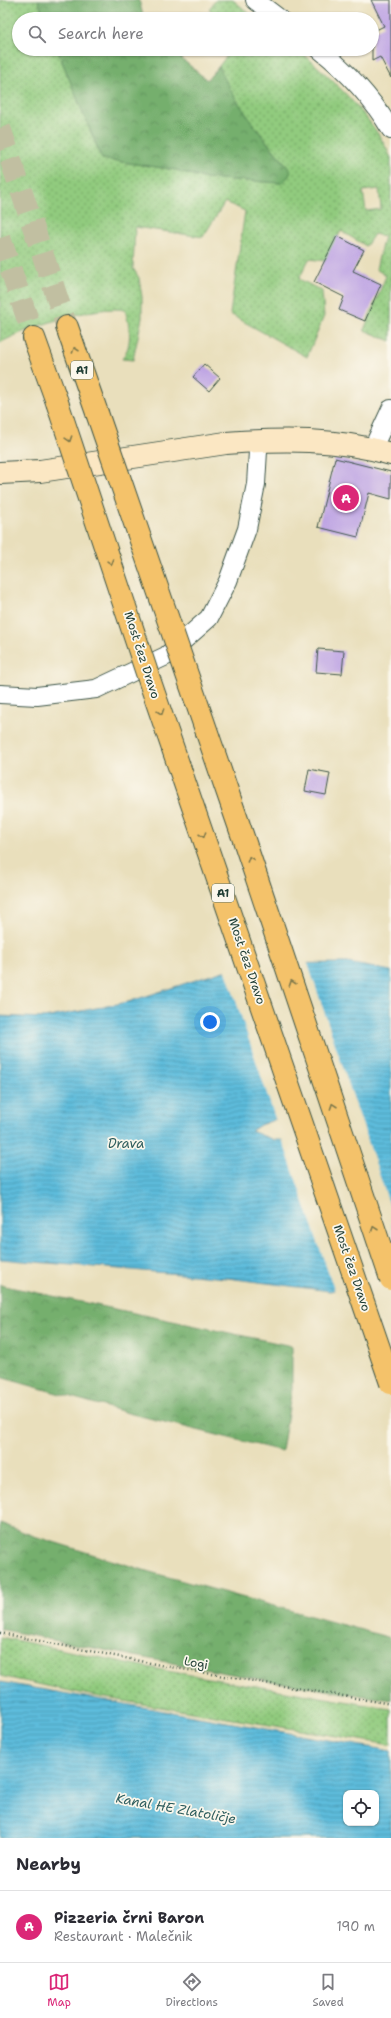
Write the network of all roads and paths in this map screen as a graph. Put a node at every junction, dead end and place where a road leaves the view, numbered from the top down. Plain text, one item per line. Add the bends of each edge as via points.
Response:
1 (255, 0) edge
2 (271, 12) edge
3 (328, 56) edge
4 (391, 130) edge
5 (68, 327) tunnel mouth
6 (34, 338) tunnel mouth
7 (391, 409) edge
8 (256, 440) junction
9 (382, 452) edge
10 (0, 473) edge
11 (0, 694) edge
12 (391, 1280) edge
13 (391, 1384) edge
14 (0, 1633) edge
15 (391, 1704) edge

1 - 2 street
3 - 4 street via 368,95
12 -> 5 highway, A1, bridge via 244,840
6 -> 13 highway, Most čez Dravo / A1, bridge
7 - 9 street
8 - 9 street via 305,440
8 - 10 street via 40,471
8 - 11 street via 256,484 248,529 228,581 209,618 166,656 96,689 37,696
14 - 15 path, Logi via 170,1667

